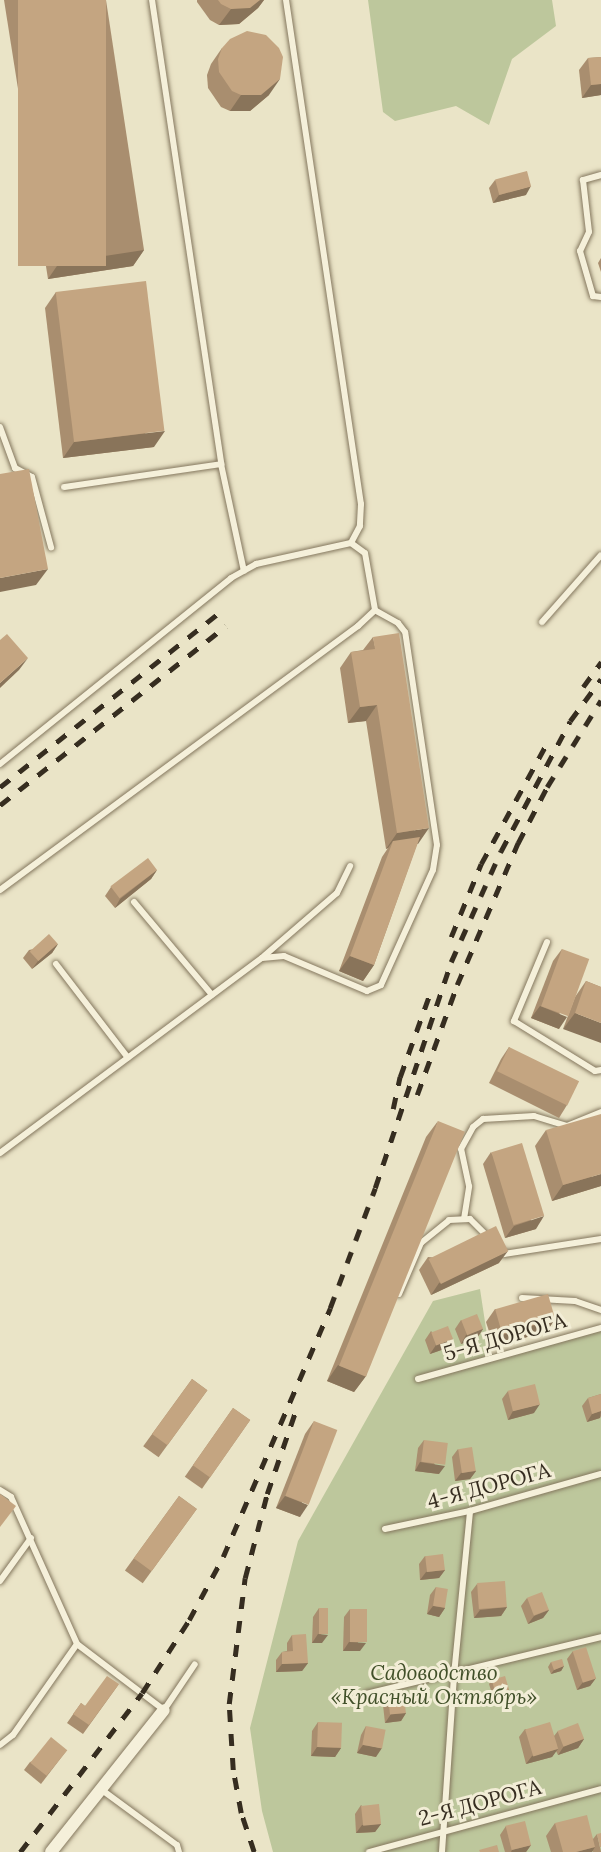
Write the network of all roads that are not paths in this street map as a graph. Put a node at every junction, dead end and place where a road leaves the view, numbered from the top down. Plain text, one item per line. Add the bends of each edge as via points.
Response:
1 (152, 0) edge
2 (286, 0) edge
3 (601, 175) edge
4 (601, 297) edge
5 (0, 427) edge
6 (221, 464) junction
7 (64, 486) dead end
8 (351, 542) junction
9 (51, 547) dead end
10 (601, 555) edge
11 (244, 571) junction
12 (375, 610) junction
13 (542, 622) dead end
14 (0, 764) edge
15 (350, 866) dead end
16 (0, 890) edge
17 (134, 902) dead end
18 (547, 942) dead end
19 (262, 958) junction
20 (56, 964) dead end
21 (212, 995) junction
22 (128, 1058) junction
23 (601, 1070) edge
24 (601, 1112) edge
25 (0, 1153) edge
26 (464, 1219) junction
27 (601, 1239) edge
28 (522, 1298) edge
29 (394, 1307) edge
30 (601, 1310) edge
31 (601, 1328) edge
32 (418, 1379) dead end
33 (601, 1474) edge
34 (0, 1490) edge
35 (470, 1511) junction
36 (386, 1530) dead end
37 (31, 1538) junction
38 (0, 1581) edge
39 (601, 1637) edge
40 (76, 1644) junction
41 (195, 1664) dead end
42 (453, 1675) junction
43 (366, 1694) dead end
44 (164, 1710) junction
45 (0, 1745) edge
46 (601, 1789) edge
47 (102, 1790) junction
48 (441, 1832) junction
49 (51, 1852) edge
50 (179, 1852) edge
51 (369, 1852) edge
52 (442, 1852) edge

1 - 6 lane
2 - 8 lane via 361,504 360,526
3 - 4 lane via 583,180 589,232 580,251 593,296
5 - 9 lane via 16,468 32,477
6 - 7 lane
6 - 11 lane
8 - 11 lane via 256,564
8 - 12 lane via 365,552
10 - 13 lane
11 - 14 lane
12 - 16 lane
12 - 19 lane via 405,632 437,845 433,870 381,985 367,991 284,956
15 - 19 lane via 337,893
17 - 21 lane
18 - 23 lane via 514,1021 595,1071
19 - 21 lane
20 - 22 lane
21 - 22 lane
22 - 25 lane
24 - 26 lane via 567,1126 534,1116 483,1119 461,1149 469,1186
26 - 27 lane via 470,1219 505,1254
26 - 29 lane via 449,1220 421,1243
28 - 30 lane via 575,1301
31 - 32 lane, 5-Я ДОРОГА
33 - 35 lane, 4-Я ДОРОГА
34 - 37 lane via 12,1497
35 - 36 lane, 4-Я ДОРОГА
35 - 42 lane
37 - 38 lane
37 - 40 lane
39 - 42 lane
40 - 44 lane
40 - 45 lane via 13,1735
41 - 44 lane
42 - 43 lane
42 - 48 lane
44 - 47 street
46 - 48 lane, 2-Я ДОРОГА
47 - 49 street
47 - 50 lane via 177,1845
48 - 51 lane, 2-Я ДОРОГА
48 - 52 lane

